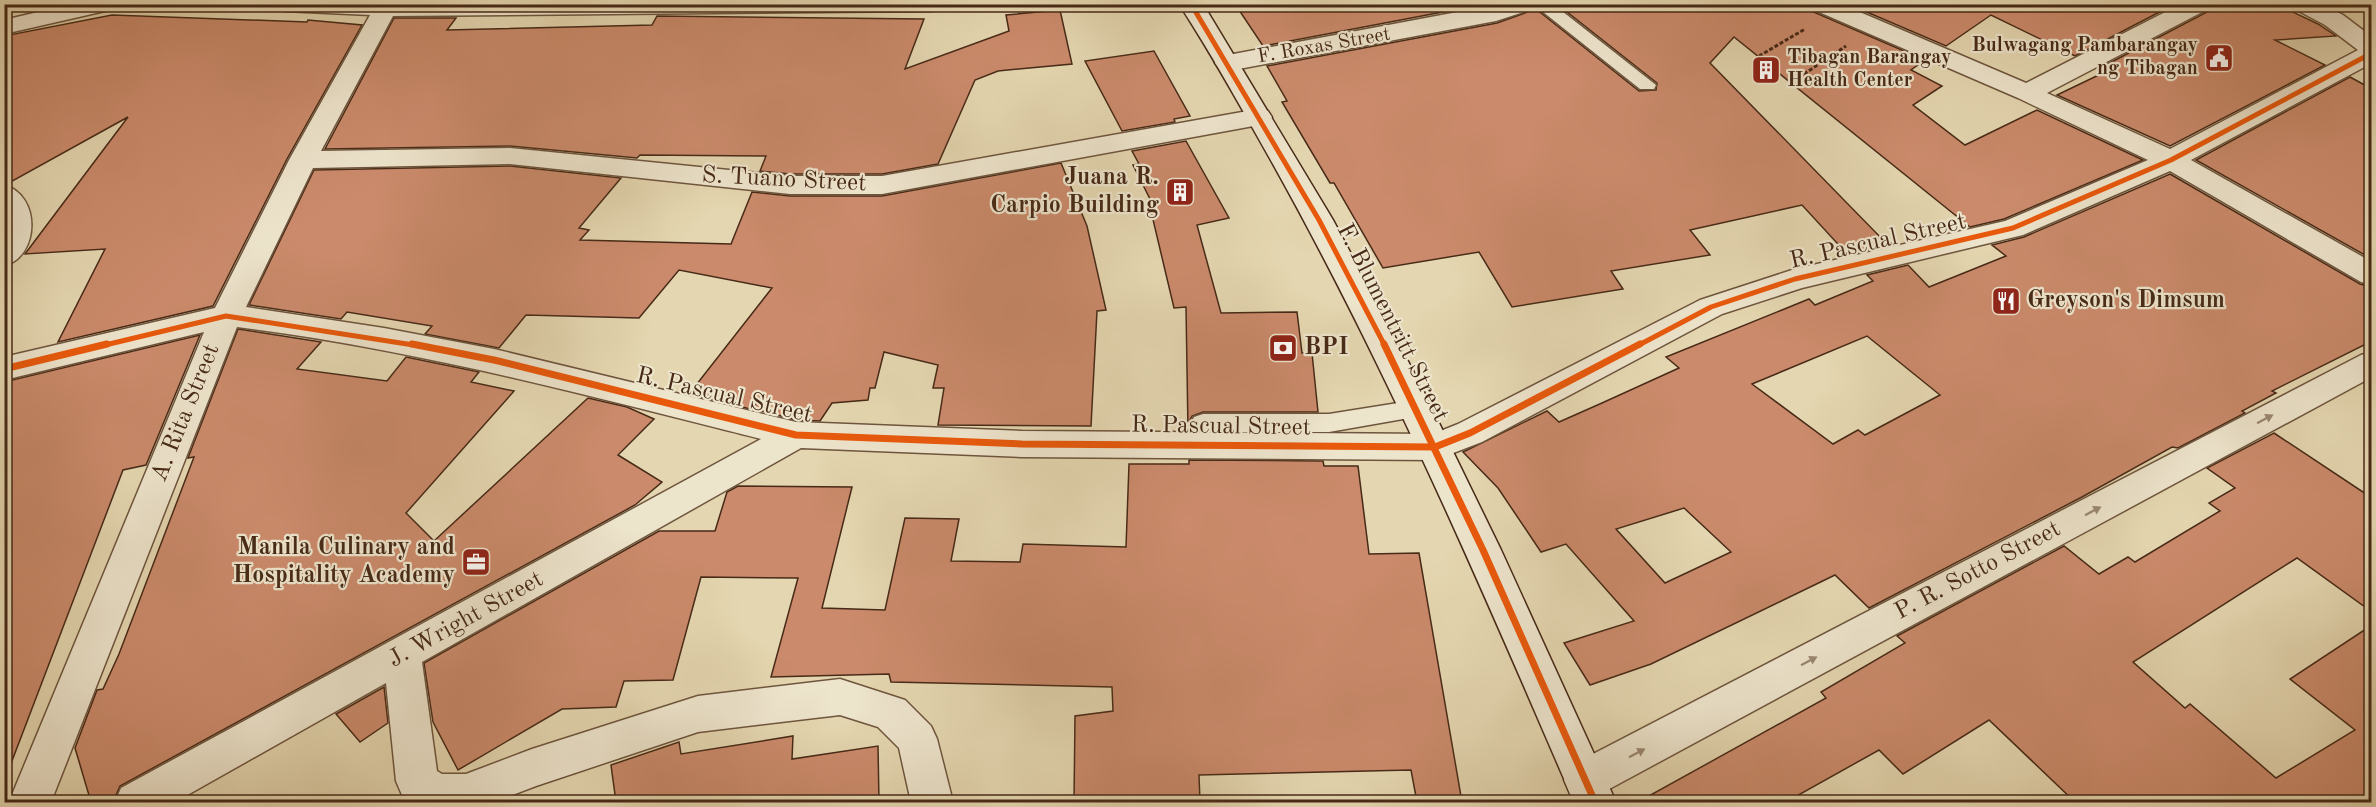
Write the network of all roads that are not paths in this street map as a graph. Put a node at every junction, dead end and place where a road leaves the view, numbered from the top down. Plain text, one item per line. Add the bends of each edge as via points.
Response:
1 (106, 4) edge
2 (284, 4) edge
3 (931, 4) edge
4 (1191, 4) edge
5 (1525, 4) edge
6 (1541, 4) edge
7 (2200, 4) edge
8 (2303, 4) edge
9 (387, 7) edge
10 (1849, 13) edge
11 (4, 27) edge
12 (2372, 51) edge
13 (1228, 63) junction
14 (1647, 85) dead end
15 (2028, 93) junction
16 (1259, 117) junction
17 (303, 160) junction
18 (2170, 160) junction
19 (4, 194) edge
20 (4, 256) edge
21 (2372, 276) edge
22 (226, 316) junction
23 (2372, 363) edge
24 (4, 369) edge
25 (1417, 409) junction
26 (1203, 423) dead end
27 (796, 435) junction
28 (1435, 447) junction
29 (402, 656) junction
30 (1590, 791) edge
31 (30, 802) edge
32 (136, 802) edge
33 (932, 802) edge

1 - 11 street
2 - 9 street
3 - 9 street
4 - 13 street, F. Blumentritt Street
5 - 13 street, F. Roxas Street via 1496,14
6 - 14 lane
7 - 15 street
8 - 12 street via 2334,20
9 - 17 street, A. Rita Street
10 - 15 street
12 - 18 street, R. Pascual Street
13 - 16 street, F. Blumentritt Street
15 - 18 street
16 - 17 street, S. Tuano Street via 882,185 790,185 510,156
16 - 25 street, F. Blumentritt Street via 1342,262
17 - 22 street, A. Rita Street
18 - 21 street
18 - 28 street, R. Pascual Street via 2013,228 1795,279 1711,306 1470,433
19 - 20 street via 15,205 19,225 14,245
22 - 24 street, R. Pascual Street
22 - 27 street, R. Pascual Street via 494,360
22 - 31 street, A. Rita Street
30 -> 23 street, P. R. Sotto Street
25 - 26 lane via 1329,423
25 - 28 street, F. Blumentritt Street
27 - 28 street, R. Pascual Street via 1022,444
27 - 29 street, J. Wright Street
28 - 30 street, F. Blumentritt Street
29 - 32 street, J. Wright Street
29 - 33 street via 417,781 435,794 466,794 532,768 698,714 840,697 891,713 917,739

